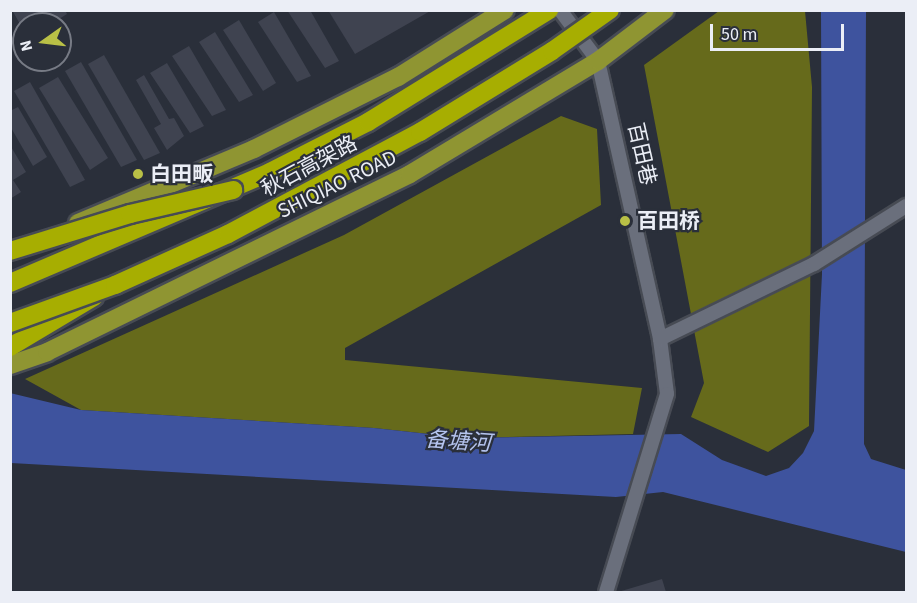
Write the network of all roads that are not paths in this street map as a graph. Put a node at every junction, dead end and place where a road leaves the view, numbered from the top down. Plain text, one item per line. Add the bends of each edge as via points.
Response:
1 (505, 10) edge
2 (549, 10) edge
3 (560, 10) edge
4 (610, 10) edge
5 (665, 10) edge
6 (598, 61) junction
7 (233, 190) junction
8 (906, 206) edge
9 (10, 251) edge
10 (10, 283) edge
11 (115, 285) junction
12 (10, 323) edge
13 (660, 339) junction
14 (10, 347) edge
15 (10, 365) edge
16 (606, 592) edge

1 - 9 main road via 398,76 254,149
2 - 7 highway, 秋石高架路 via 368,122
3 - 6 street, 百田巷
4 - 11 highway, 秋石高架路, bridge via 552,51 420,132 228,234
5 - 6 main road, SHIQIAO ROAD
6 - 13 street, 百田巷
6 - 15 main road, SHIQIAO ROAD via 410,174 47,352
7 - 9 highway, bridge via 130,214
7 - 10 highway, 秋石高架路, bridge
8 - 13 street via 814,264
11 - 12 highway, 秋石高架路, bridge
11 - 14 highway, bridge
13 - 16 street, 百田巷 via 667,394

